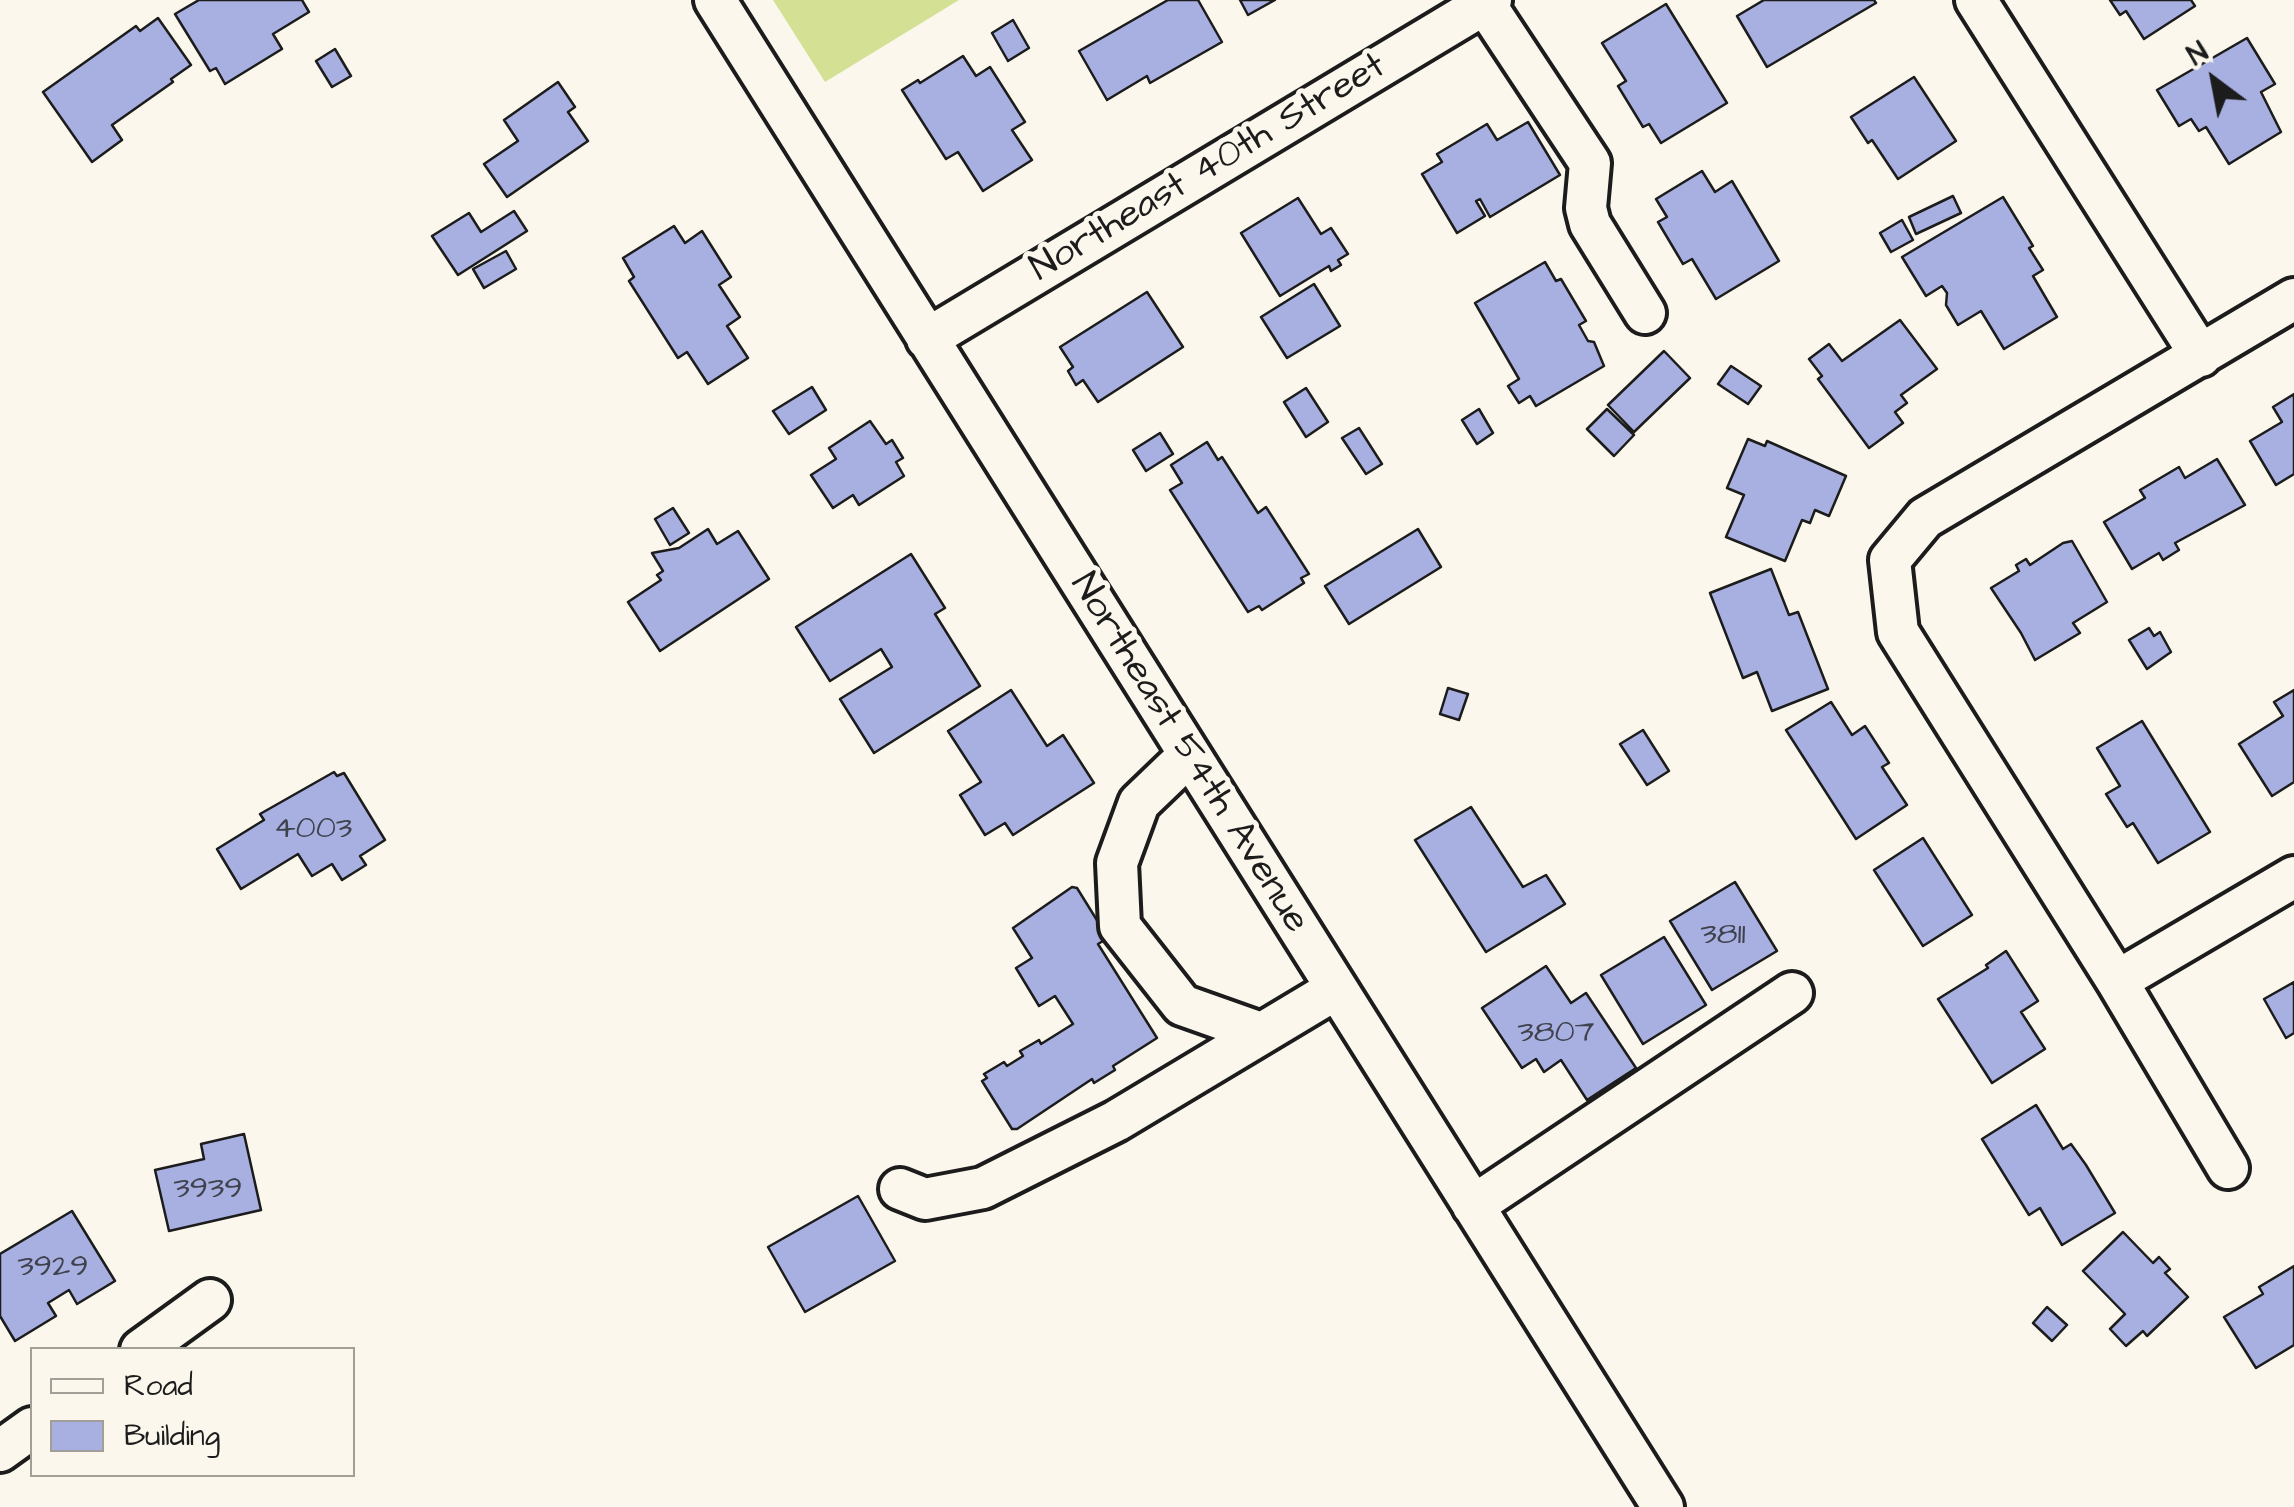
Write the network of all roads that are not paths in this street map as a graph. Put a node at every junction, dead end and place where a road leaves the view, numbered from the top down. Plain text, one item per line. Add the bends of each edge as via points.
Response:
1 (715, 0) edge
2 (1976, 0) edge
3 (1488, 2) edge
4 (2294, 299) edge
5 (1645, 313) dead end
6 (927, 338) junction
7 (2201, 356) junction
8 (1189, 755) junction
9 (2294, 877) edge
10 (2117, 982) junction
11 (1336, 989) junction
12 (1792, 993) dead end
13 (1261, 1032) junction
14 (2228, 1168) dead end
15 (900, 1190) dead end
16 (1474, 1206) junction
17 (210, 1300) dead end
18 (145, 1347) edge
19 (30, 1429) edge
20 (0, 1451) edge
21 (1663, 1507) edge

1 - 6 street, Northeast 54th Avenue
2 - 7 street
3 - 5 street via 1590,162 1590,224
3 - 6 street, Northeast 40th Street
4 - 7 street
6 - 8 street, Northeast 54th Avenue
7 - 10 street via 1925,518 1890,560 1898,632
8 - 11 street, Northeast 54th Avenue
8 - 13 street via 1139,803 1117,863 1120,926 1182,1005
9 - 10 street
10 - 14 street
11 - 13 street
11 - 16 street, Northeast 54th Avenue
12 - 16 street
13 - 15 street via 1116,1122 983,1188 925,1199
16 - 21 street, Northeast 54th Avenue
17 - 18 street
19 - 20 street

